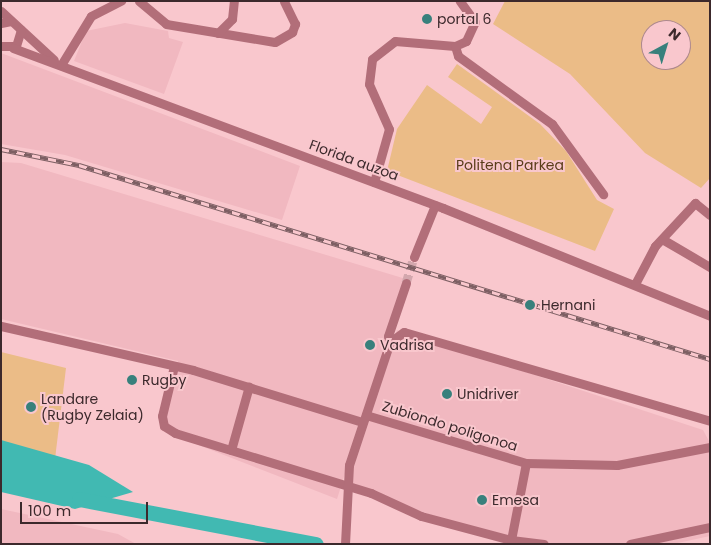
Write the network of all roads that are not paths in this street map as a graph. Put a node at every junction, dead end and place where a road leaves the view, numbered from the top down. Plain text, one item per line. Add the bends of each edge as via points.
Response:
1 (121, 1) edge
2 (139, 1) edge
3 (234, 1) edge
4 (284, 1) edge
5 (460, 1) edge
6 (1, 11) edge
7 (11, 21) junction
8 (1, 23) edge
9 (21, 30) junction
10 (218, 33) junction
11 (1, 46) edge
12 (455, 46) junction
13 (12, 48) junction
14 (61, 65) junction
15 (374, 182) junction
16 (603, 194) dead end
17 (435, 205) junction
18 (710, 215) edge
19 (662, 239) junction
20 (414, 257) tunnel mouth
21 (710, 267) edge
22 (406, 283) tunnel mouth
23 (635, 284) junction
24 (396, 312) junction
25 (710, 316) edge
26 (1, 326) edge
27 (404, 332) junction
28 (390, 342) junction
29 (174, 366) junction
30 (249, 386) junction
31 (364, 419) junction
32 (710, 421) edge
33 (710, 447) edge
34 (231, 450) junction
35 (526, 463) junction
36 (345, 486) junction
37 (710, 528) edge
38 (511, 540) junction
39 (345, 544) edge
40 (544, 544) edge
41 (630, 544) edge

1 - 14 street via 91,16
2 - 10 street via 166,24
3 - 10 street via 232,19
4 - 10 street via 295,24 284,39 275,42
5 - 12 street via 475,22 473,33
6 - 7 street, Florida auzoa
7 - 8 street
7 - 9 street, Florida auzoa
9 - 13 street via 21,39
9 - 14 street, Florida auzoa
11 - 13 street, Florida auzoa
12 - 15 street via 395,41 372,59 369,84 389,129
12 - 16 street via 458,56 552,124
13 - 14 street, Florida auzoa
14 - 15 street, Florida auzoa
15 - 17 street, Florida auzoa
17 - 20 street
17 - 23 street, Florida auzoa
18 - 19 street via 696,203
19 - 21 street
19 - 23 street
22 - 24 street
23 - 25 street, Florida auzoa
24 - 27 street
24 - 28 street
26 - 29 street
27 - 28 street
27 - 32 street
28 - 31 street
29 - 30 street
29 - 34 street via 162,416 164,426
30 - 31 street
30 - 34 street
31 - 35 street, Zubiondo poligonoa
31 - 36 street
33 - 35 street, Zubiondo poligonoa via 617,465
34 - 36 street
35 - 38 street, Zubiondo poligonoa
36 - 38 street via 422,516
36 - 39 street
37 - 41 street
38 - 40 street

